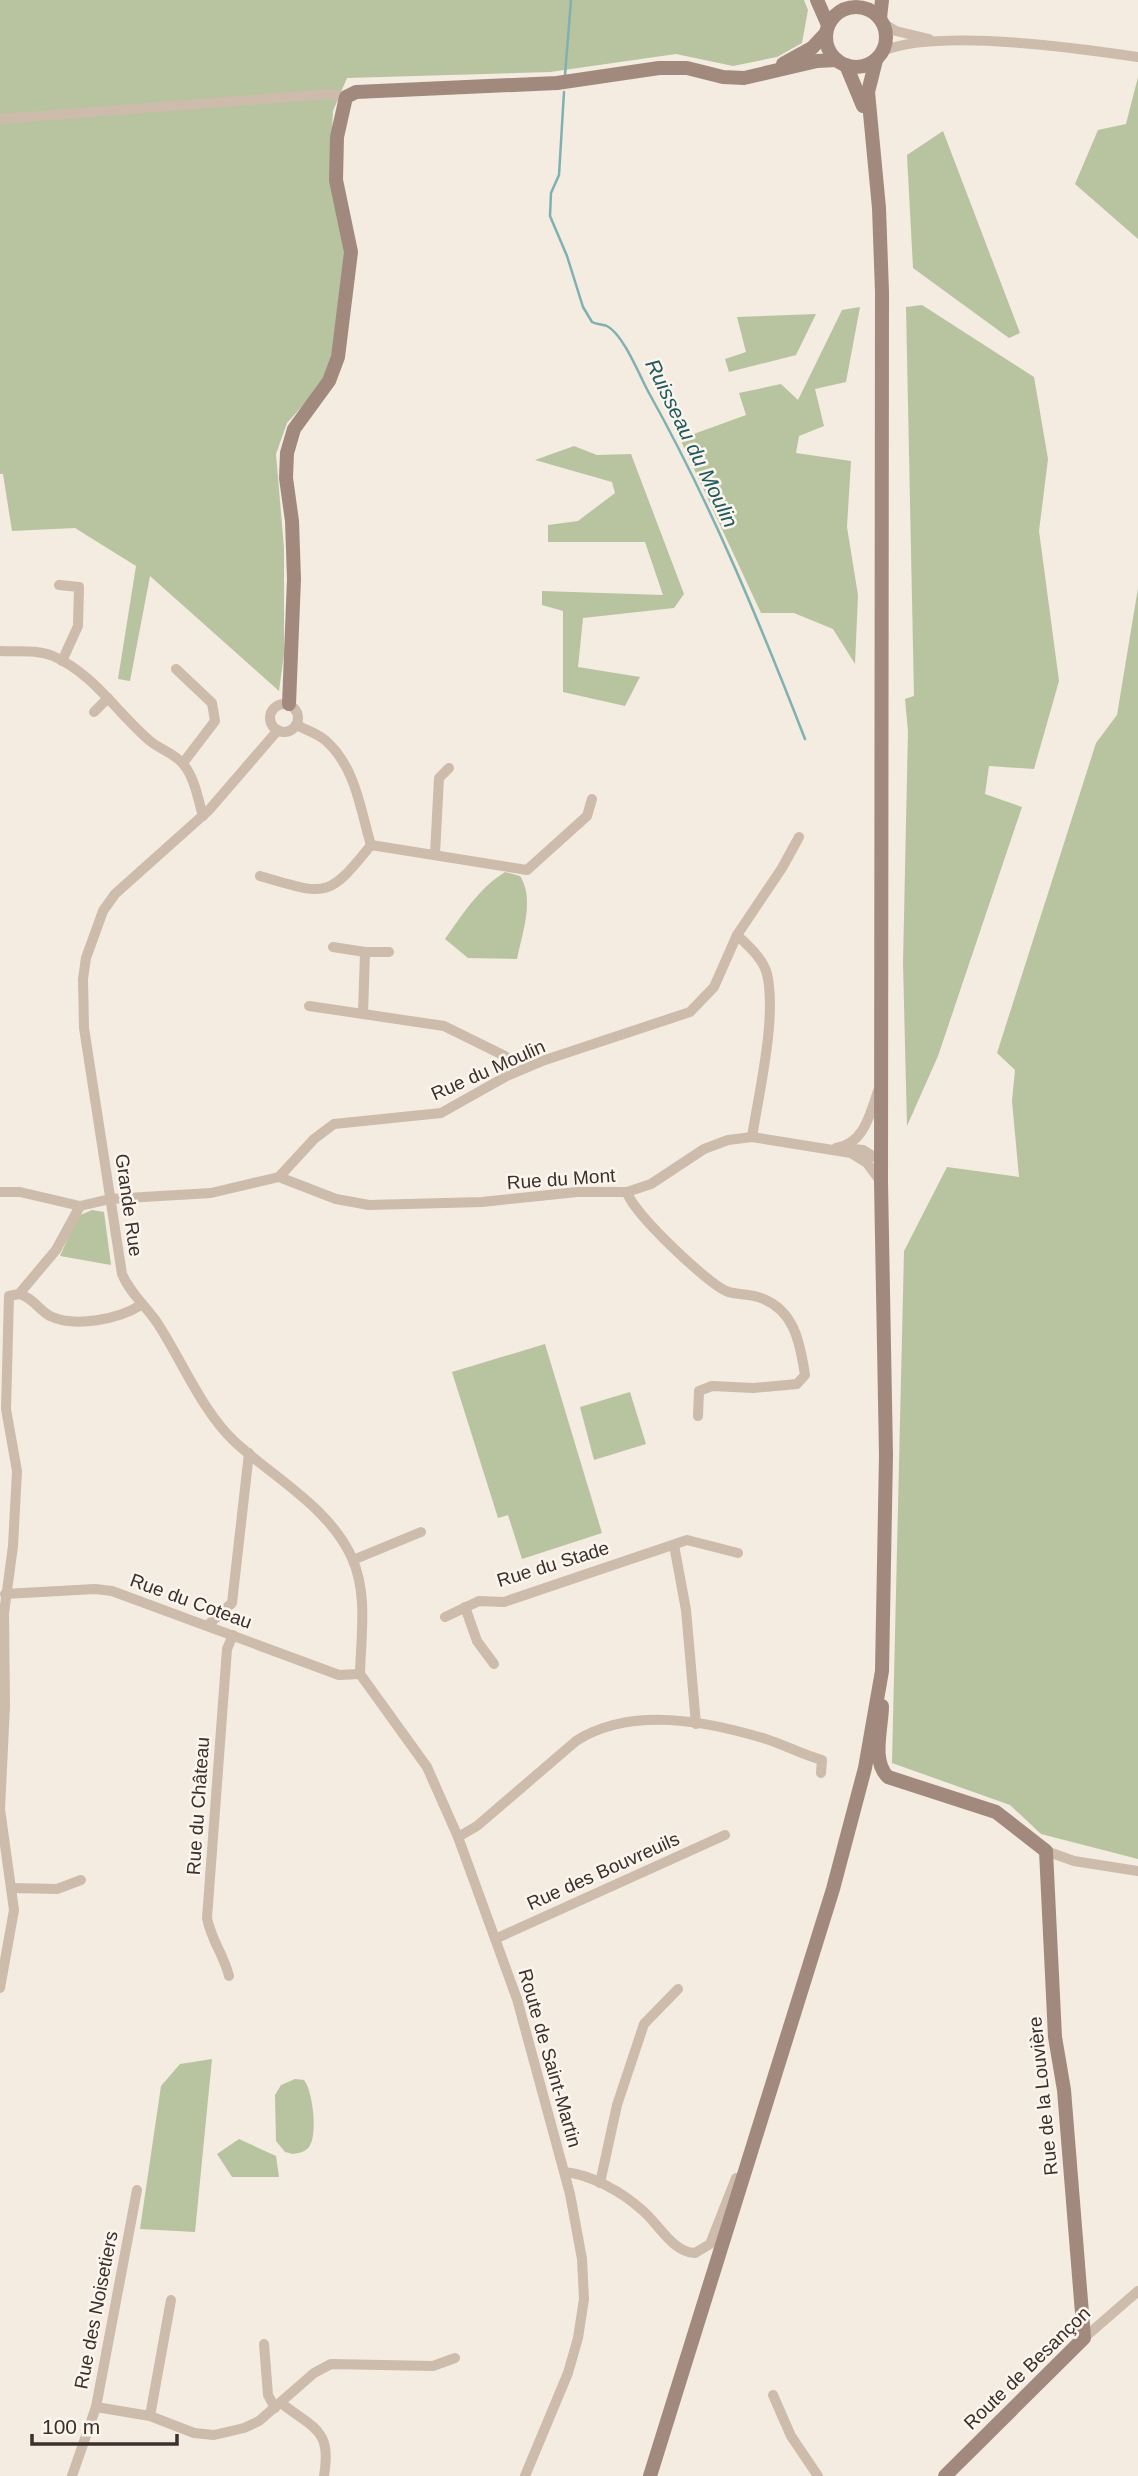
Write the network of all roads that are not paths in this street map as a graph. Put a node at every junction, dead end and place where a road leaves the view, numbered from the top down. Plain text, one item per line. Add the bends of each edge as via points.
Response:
1 (817, 0) edge
2 (833, 0) edge
3 (882, 0) edge
4 (856, 4) edge
5 (882, 21) junction
6 (827, 29) junction
7 (933, 41) junction
8 (880, 55) junction
9 (1138, 57) edge
10 (842, 63) junction
11 (763, 75) junction
12 (346, 97) junction
13 (0, 118) edge
14 (869, 128) junction
15 (59, 584) dead end
16 (0, 651) edge
17 (62, 661) junction
18 (176, 668) dead end
19 (108, 698) junction
20 (289, 704) junction
21 (94, 712) dead end
22 (296, 725) junction
23 (278, 730) junction
24 (183, 763) junction
25 (449, 768) dead end
26 (592, 799) dead end
27 (203, 816) junction
28 (799, 837) dead end
29 (371, 845) junction
30 (435, 853) junction
31 (260, 876) dead end
32 (737, 935) junction
33 (333, 947) dead end
34 (365, 952) junction
35 (388, 953) dead end
36 (309, 1006) dead end
37 (363, 1014) junction
38 (505, 1056) dead end
39 (882, 1080) junction
40 (752, 1137) junction
41 (837, 1148) junction
42 (881, 1161) junction
43 (279, 1177) junction
44 (881, 1182) junction
45 (0, 1192) edge
46 (627, 1192) junction
47 (110, 1199) junction
48 (79, 1206) junction
49 (0, 1287) edge
50 (14, 1295) junction
51 (141, 1305) junction
52 (4, 1323) edge
53 (698, 1416) dead end
54 (248, 1453) junction
55 (421, 1532) dead end
56 (674, 1545) junction
57 (738, 1553) dead end
58 (353, 1560) junction
59 (33, 1593) junction
60 (2, 1597) edge
61 (465, 1607) junction
62 (2, 1612) edge
63 (444, 1617) dead end
64 (208, 1625) junction
65 (233, 1635) junction
66 (494, 1664) dead end
67 (882, 1671) junction
68 (360, 1674) junction
69 (696, 1724) junction
70 (821, 1773) dead end
71 (725, 1835) dead end
72 (458, 1837) junction
73 (1046, 1851) junction
74 (1138, 1871) edge
75 (81, 1880) dead end
76 (11, 1888) junction
77 (495, 1939) junction
78 (229, 1976) dead end
79 (0, 1988) edge
80 (678, 1989) dead end
81 (764, 2110) junction
82 (565, 2172) junction
83 (600, 2183) junction
84 (137, 2190) dead end
85 (1138, 2291) edge
86 (171, 2300) dead end
87 (1084, 2338) junction
88 (264, 2344) dead end
89 (455, 2358) dead end
90 (773, 2395) dead end
91 (278, 2405) junction
92 (96, 2407) junction
93 (150, 2416) junction
94 (72, 2476) edge
95 (324, 2476) edge
96 (525, 2476) edge
97 (650, 2476) edge
98 (818, 2476) edge
99 (945, 2476) edge

1 - 6 main road
2 - 4 main road
3 - 5 main road
4 - 5 main road via 872,10
4 - 6 main road via 838,12
5 - 7 street via 896,31
5 - 8 main road via 887,38
6 - 10 main road via 827,46
6 - 11 main road via 807,52
7 - 8 street
7 - 9 street via 1050,46
8 - 10 main road via 862,67
8 - 14 main road via 869,81
10 - 11 main road via 817,61
10 - 14 main road via 858,88
11 - 12 main road via 723,77 687,68 659,68 557,83 356,92
12 - 13 street via 327,94
12 - 20 main road via 337,137 335,180 351,252 338,357 329,380 295,429 287,453 294,579
14 - 39 main road via 879,208 882,292
15 - 17 street via 79,587 78,625
16 - 17 street via 40,652
17 - 19 street
18 - 24 street via 212,703 215,720
19 - 21 street
19 - 24 street via 152,743
20 - 22 street via 297,713
20 - 23 street via 279,704 270,715
22 - 23 street via 286,732
22 - 29 street via 325,740 342,762 358,791
23 - 27 street, Grande Rue
24 - 27 street
25 - 30 street via 439,778
26 - 30 street via 587,816 527,870
27 - 47 street, Grande Rue via 116,894 103,911 86,958 84,1028
28 - 32 street, Rue du Moulin
29 - 30 street
29 - 31 street via 346,876 314,891
32 - 40 street via 767,973 766,1054
32 - 43 street, Rue du Moulin via 715,987 690,1012 544,1060 441,1113 334,1124
33 - 34 street
34 - 35 street
34 - 37 street
36 - 37 street
37 - 38 street via 444,1026
39 - 41 street via 862,1131
39 - 42 main road
40 - 41 street, Rue du Mont
40 - 46 street, Rue du Mont via 728,1139 704,1149 651,1184
41 - 42 street via 863,1150
41 - 44 street via 859,1157
42 - 44 main road
43 - 46 street, Rue du Mont via 336,1199 369,1205
43 - 47 street via 211,1193
44 - 67 main road via 886,1455
45 - 48 street
46 - 53 street via 629,1201 653,1228 709,1279 726,1290 774,1304 790,1320 800,1341 805,1375 797,1384 712,1386 699,1391
47 - 48 street
47 - 51 street, Grande Rue via 122,1274
48 - 50 street via 56,1250
49 - 50 street
50 - 51 street via 57,1318 123,1315
50 - 52 street
51 - 54 street, Grande Rue via 154,1318 218,1422
52 - 60 street via 10,1342 6,1400 17,1471
54 - 58 street, Grande Rue via 333,1530
54 - 64 street via 232,1603
55 - 58 street
56 - 57 street, Rue du Stade via 699,1541
56 - 61 street, Rue du Stade via 504,1602 479,1601
56 - 69 street via 686,1610
58 - 68 street, Grande Rue via 362,1595
59 - 60 street, Rue du Coteau
59 - 62 street
59 - 64 street, Rue du Coteau via 112,1591
60 - 62 street
61 - 63 street, Rue du Stade
61 - 66 street via 477,1641
62 - 76 street via 5,1706 0,1809
64 - 65 street, Rue du Coteau
65 - 68 street, Rue du Coteau via 339,1675
65 - 78 street, Rue du Château via 226,1650 207,1918
67 - 73 main road via 881,1771 996,1812
67 - 81 main road via 865,1768 833,1889
68 - 72 street, Route de Saint-Martin via 427,1766
69 - 70 street via 768,1740 822,1760
69 - 72 street via 638,1720 590,1732
71 - 77 street, Rue des Bouvreuils
72 - 77 street, Route de Saint-Martin
73 - 74 street via 1074,1861
73 - 87 main road, Rue de la Louvière via 1055,2037 1064,2091
75 - 76 street via 57,1889
76 - 79 street via 12,1934
77 - 82 street, Route de Saint-Martin via 517,1999
80 - 83 street via 644,2024 617,2105
81 - 83 street via 710,2244 695,2253 680,2249 643,2211
81 - 97 main road
82 - 83 street
82 - 96 street, Route de Saint-Martin via 582,2259 584,2299 568,2373
84 - 92 street, Rue des Noisetiers
85 - 87 street, Route de Besançon
86 - 93 street
87 - 99 main road, Route de Besançon
88 - 91 street via 268,2395
89 - 91 street via 433,2366 331,2364
90 - 98 street
91 - 93 street via 244,2428 214,2435 194,2433
91 - 95 street via 319,2430 326,2440
92 - 93 street
92 - 94 street, Rue des Noisetiers

